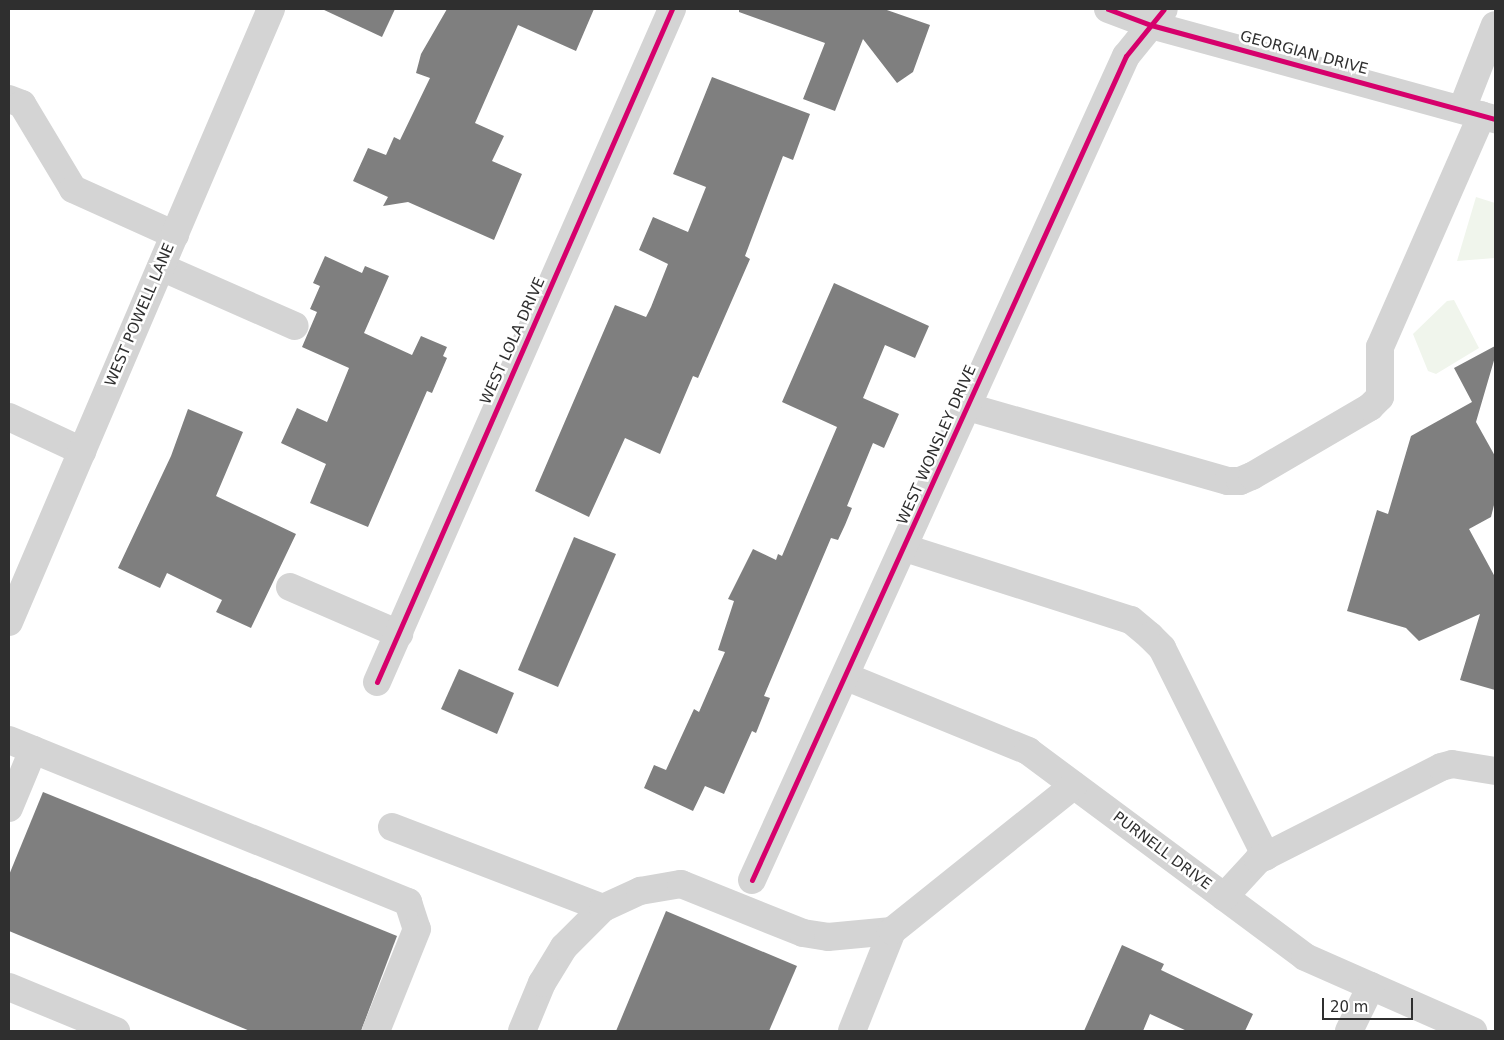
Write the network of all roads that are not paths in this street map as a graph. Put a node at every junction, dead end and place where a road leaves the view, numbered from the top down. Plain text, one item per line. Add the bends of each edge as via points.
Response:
1 (272, 9) edge
2 (672, 9) edge
3 (1108, 9) edge
4 (1158, 17) edge
5 (1495, 25) edge
6 (9, 99) edge
7 (1480, 114) edge
8 (174, 235) junction
9 (161, 267) junction
10 (295, 326) dead end
11 (968, 407) junction
12 (9, 417) edge
13 (82, 451) junction
14 (904, 548) junction
15 (290, 587) dead end
16 (10, 615) edge
17 (399, 634) junction
18 (847, 677) junction
19 (378, 682) dead end
20 (21, 745) edge
21 (1495, 771) edge
22 (1074, 785) junction
23 (9, 808) edge
24 (392, 827) dead end
25 (1266, 857) junction
26 (752, 880) dead end
27 (1224, 897) junction
28 (603, 908) junction
29 (892, 931) junction
30 (1371, 986) junction
31 (9, 987) edge
32 (116, 1031) edge
33 (376, 1031) edge
34 (522, 1031) edge
35 (852, 1031) edge
36 (1349, 1031) edge
37 (1473, 1031) edge

1 - 8 street, WEST POWELL LANE
2 - 17 street, WEST LOLA DRIVE
3 - 4 street, GEORGIAN DRIVE
4 - 7 street, GEORGIAN DRIVE
4 - 11 street, WEST WONSLEY DRIVE via 1126,56
5 - 7 street
6 - 8 street via 22,104 73,190
7 - 11 street via 1380,347 1380,397 1370,407 1252,476 1228,481
8 - 9 street, WEST POWELL LANE
9 - 10 street
9 - 13 street, WEST POWELL LANE
11 - 14 street, WEST WONSLEY DRIVE
12 - 13 street
13 - 16 street, WEST POWELL LANE
14 - 18 street, WEST WONSLEY DRIVE
14 - 25 street via 1131,620 1150,636 1162,648
15 - 17 street
17 - 19 street, WEST LOLA DRIVE
18 - 22 street, PURNELL DRIVE via 1028,751
18 - 26 street, WEST WONSLEY DRIVE
20 - 23 street
20 - 33 street via 408,902 417,929
21 - 25 street via 1452,764 1441,768
22 - 27 street, PURNELL DRIVE
22 - 29 street
24 - 28 street
25 - 27 street via 1258,860
27 - 30 street, PURNELL DRIVE via 1305,957
28 - 29 street via 640,890 680,884 803,933 828,937
28 - 34 street via 564,947 542,983
29 - 35 street
30 - 36 street
30 - 37 street, PURNELL DRIVE
31 - 32 street

